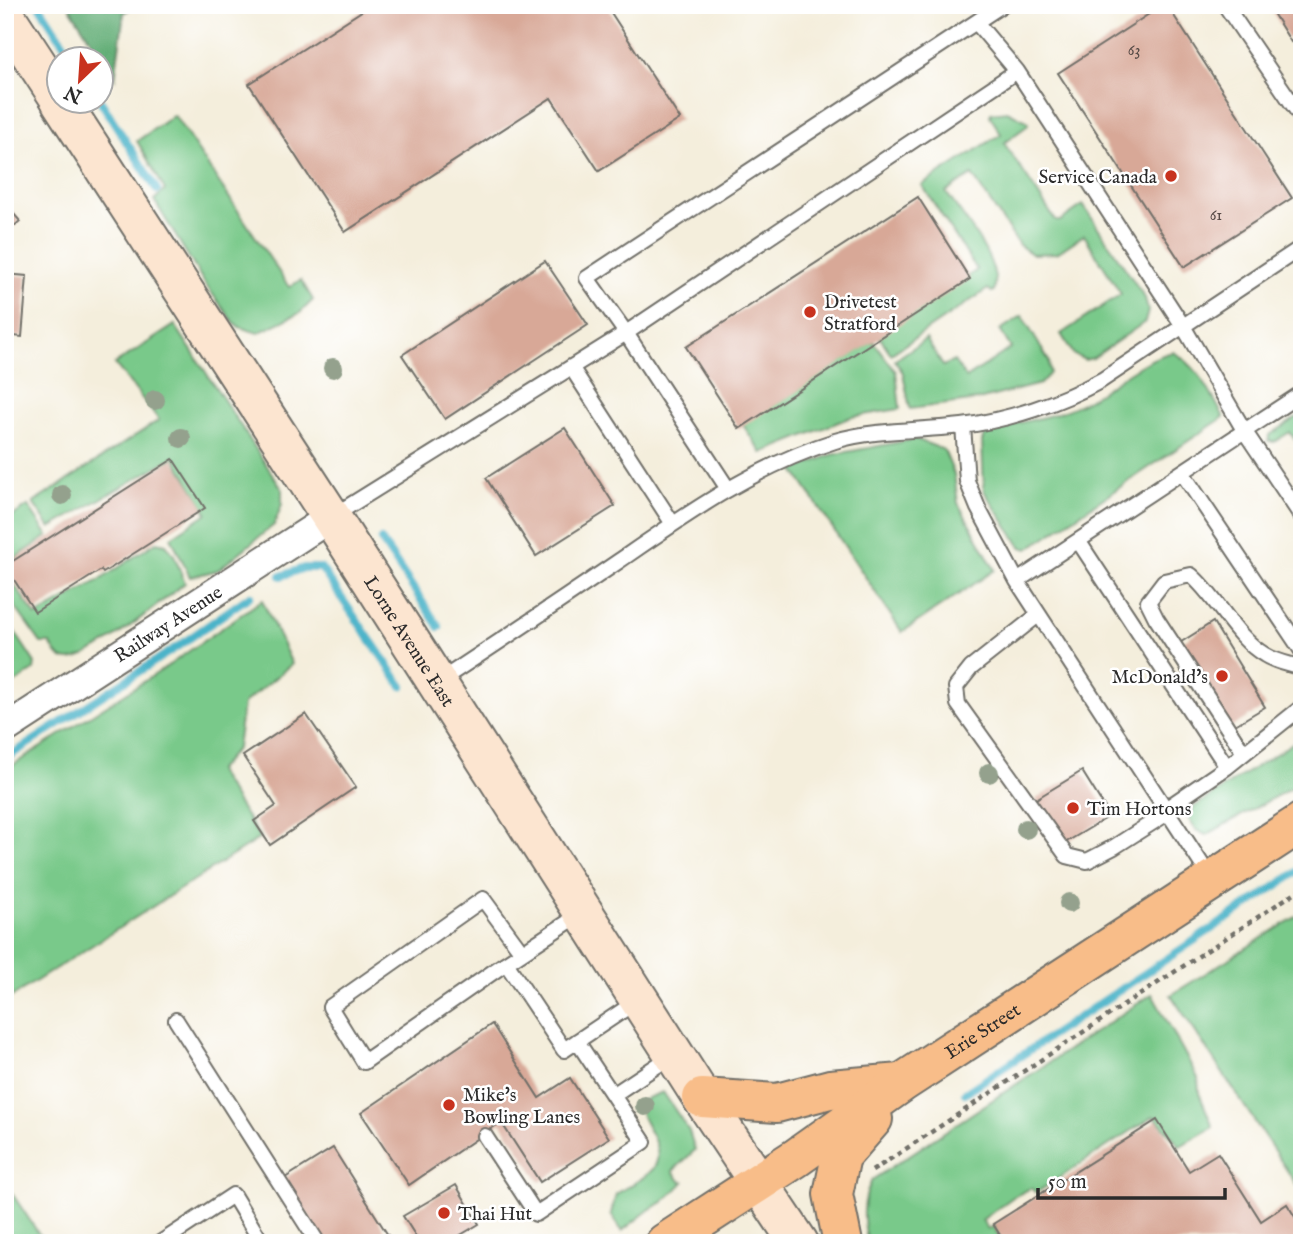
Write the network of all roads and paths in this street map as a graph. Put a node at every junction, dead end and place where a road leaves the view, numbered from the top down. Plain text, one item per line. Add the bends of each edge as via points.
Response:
1 (1002, 5) edge
2 (1225, 5) edge
3 (5, 15) edge
4 (976, 22) junction
5 (1017, 71) junction
6 (46, 78) edge
7 (70, 116) edge
8 (1302, 118) edge
9 (1302, 247) edge
10 (1183, 326) junction
11 (626, 333) junction
12 (571, 367) junction
13 (1302, 393) edge
14 (963, 426) junction
15 (1245, 432) junction
16 (1182, 474) junction
17 (728, 489) junction
18 (331, 517) junction
19 (1302, 517) edge
20 (673, 524) junction
21 (1079, 542) junction
22 (1017, 581) junction
23 (1038, 615) junction
24 (1302, 650) edge
25 (1302, 668) edge
26 (437, 684) junction
27 (1302, 707) edge
28 (5, 729) edge
29 (1244, 754) junction
30 (1227, 767) junction
31 (1168, 810) junction
32 (1302, 821) edge
33 (1213, 881) junction
34 (1302, 888) edge
35 (583, 912) junction
36 (522, 952) junction
37 (506, 963) junction
38 (639, 1000) junction
39 (176, 1020) dead end
40 (578, 1041) junction
41 (674, 1054) junction
42 (903, 1082) junction
43 (613, 1095) junction
44 (702, 1098) junction
45 (485, 1136) dead end
46 (872, 1171) dead end
47 (759, 1182) junction
48 (160, 1243) edge
49 (262, 1243) edge
50 (318, 1243) edge
51 (665, 1243) edge
52 (799, 1243) edge
53 (844, 1243) edge

1 - 4 lane
2 - 8 lane
3 - 6 main road, Lorne Avenue East
4 - 5 lane
4 - 11 lane via 587,278
5 - 10 lane
5 - 11 lane
7 - 18 main road, Lorne Avenue East
9 - 10 lane
10 - 14 lane via 1079,393 1004,418
10 - 15 lane
11 - 12 lane
11 - 17 lane
12 - 18 lane
12 - 20 lane
13 - 15 lane
14 - 17 lane via 837,441 761,470
14 - 22 lane via 967,481
15 - 16 lane
15 - 19 lane
16 - 21 lane
16 - 24 lane
17 - 20 lane
18 - 26 main road, Lorne Avenue East
18 - 28 street, Railway Avenue
20 - 26 lane
21 - 22 lane
21 - 30 lane
22 - 23 lane
23 - 31 lane
23 - 31 lane via 971,668 956,687 958,704 1067,856 1087,861
25 - 29 lane via 1265,656 1191,575 1164,581 1148,602
26 - 35 main road, Lorne Avenue East
27 - 29 lane
29 - 30 lane
30 - 31 lane
31 - 33 lane
32 - 33 main road, Erie Street
33 - 42 main road, Erie Street
34 - 46 path
35 - 36 lane
35 - 38 main road, Lorne Avenue East
36 - 37 lane
36 - 37 lane via 484,900 330,1007 364,1062
37 - 40 lane via 564,1050
38 - 40 lane
38 - 41 main road, Lorne Avenue East
39 - 50 lane
40 - 43 lane
41 - 43 lane
41 - 44 main road, Lorne Avenue East
42 - 44 main road via 830,1089 777,1103
42 - 47 main road, Erie Street
42 - 53 main road via 841,1156 832,1194
43 - 45 lane via 643,1142 536,1214
44 - 47 main road, Lorne Avenue East
47 - 51 main road, Erie Street
47 - 52 main road, Lorne Avenue East
48 - 49 lane via 233,1195

